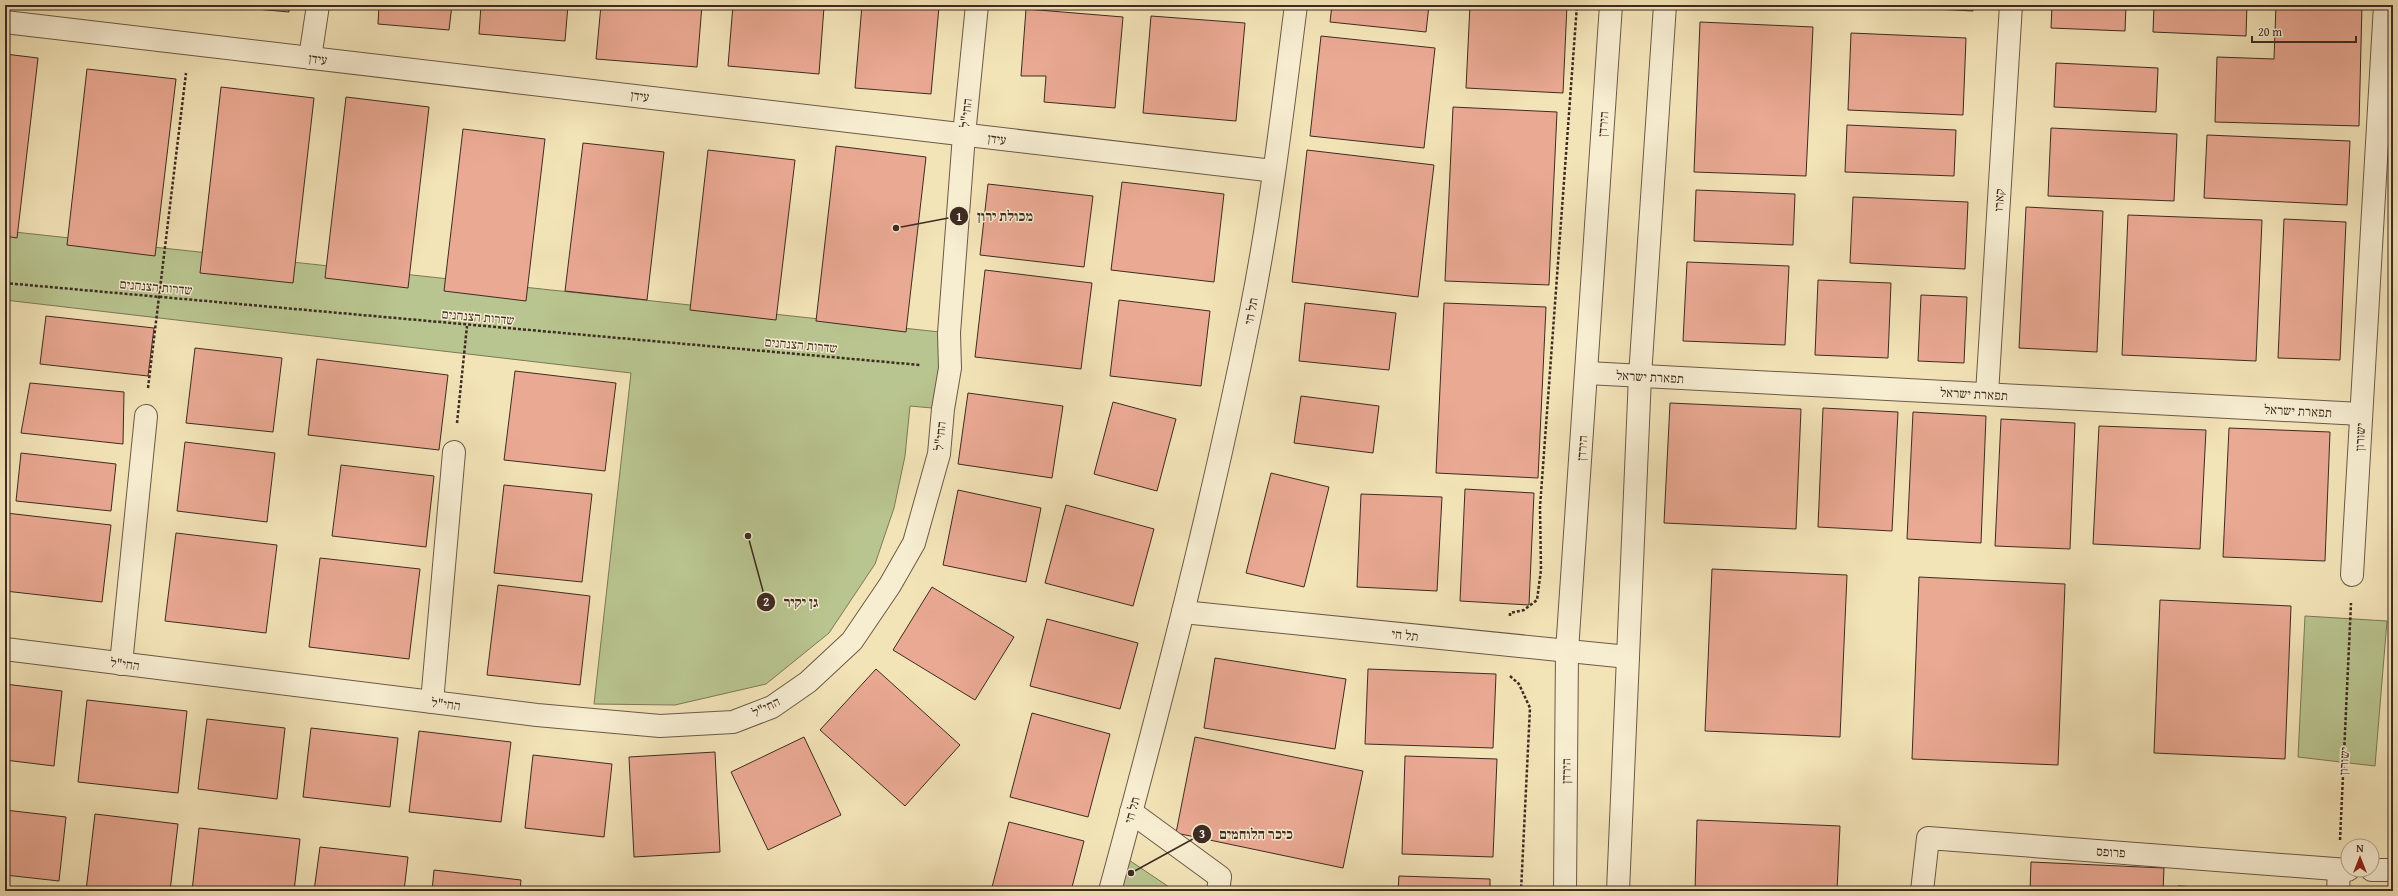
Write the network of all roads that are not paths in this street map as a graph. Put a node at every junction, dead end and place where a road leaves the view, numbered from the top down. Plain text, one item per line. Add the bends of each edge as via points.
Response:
1 (318, 5) edge
2 (977, 5) edge
3 (1296, 5) edge
4 (1611, 5) edge
5 (1665, 5) edge
6 (2011, 5) edge
7 (2385, 5) edge
8 (5, 22) edge
9 (310, 58) junction
10 (964, 135) junction
11 (2385, 150) edge
12 (1274, 171) junction
13 (1587, 373) junction
14 (1640, 376) junction
15 (1986, 394) junction
16 (2361, 414) junction
17 (146, 416) road end
18 (454, 452) road end
19 (2352, 575) road end
20 (1183, 612) junction
21 (5, 649) edge
22 (1567, 651) junction
23 (1628, 657) junction
24 (121, 664) junction
25 (432, 702) junction
26 (1131, 812) junction
27 (2380, 870) edge
28 (2393, 870) edge
29 (2340, 877) edge
30 (1110, 891) edge
31 (1218, 891) edge
32 (1565, 891) edge
33 (1618, 891) edge
34 (1922, 891) edge

1 - 9 street
2 - 10 street, החי"ל
3 - 12 street, תל חי
4 - 13 street, הירדן
5 - 14 street
6 - 15 street, קארו
7 - 11 street, ישורון
8 - 9 street, עידן
9 - 10 street, עידן
10 - 12 street, עידן
10 - 25 street, החי"ל via 949,333 950,368 939,454 914,542 890,585 852,641 808,682 772,707 733,722 660,726
11 - 16 street, ישורון
12 - 20 street, תל חי via 1252,310
13 - 14 street, תפארת ישראל
13 - 22 street, הירדן
14 - 15 street, תפארת ישראל
14 - 23 street
15 - 16 street, תפארת ישראל
16 - 19 street, ישורון
17 - 24 street
18 - 25 street
20 - 22 street, תל חי
20 - 26 street, תל חי
21 - 24 street, החי"ל
22 - 23 street, תל חי
22 - 32 street, הירדן
23 - 33 street
24 - 25 street, החי"ל
26 - 30 street, תל חי
26 - 31 street via 1220,877
27 - 28 street
29 - 34 street, פרופס via 1928,838

